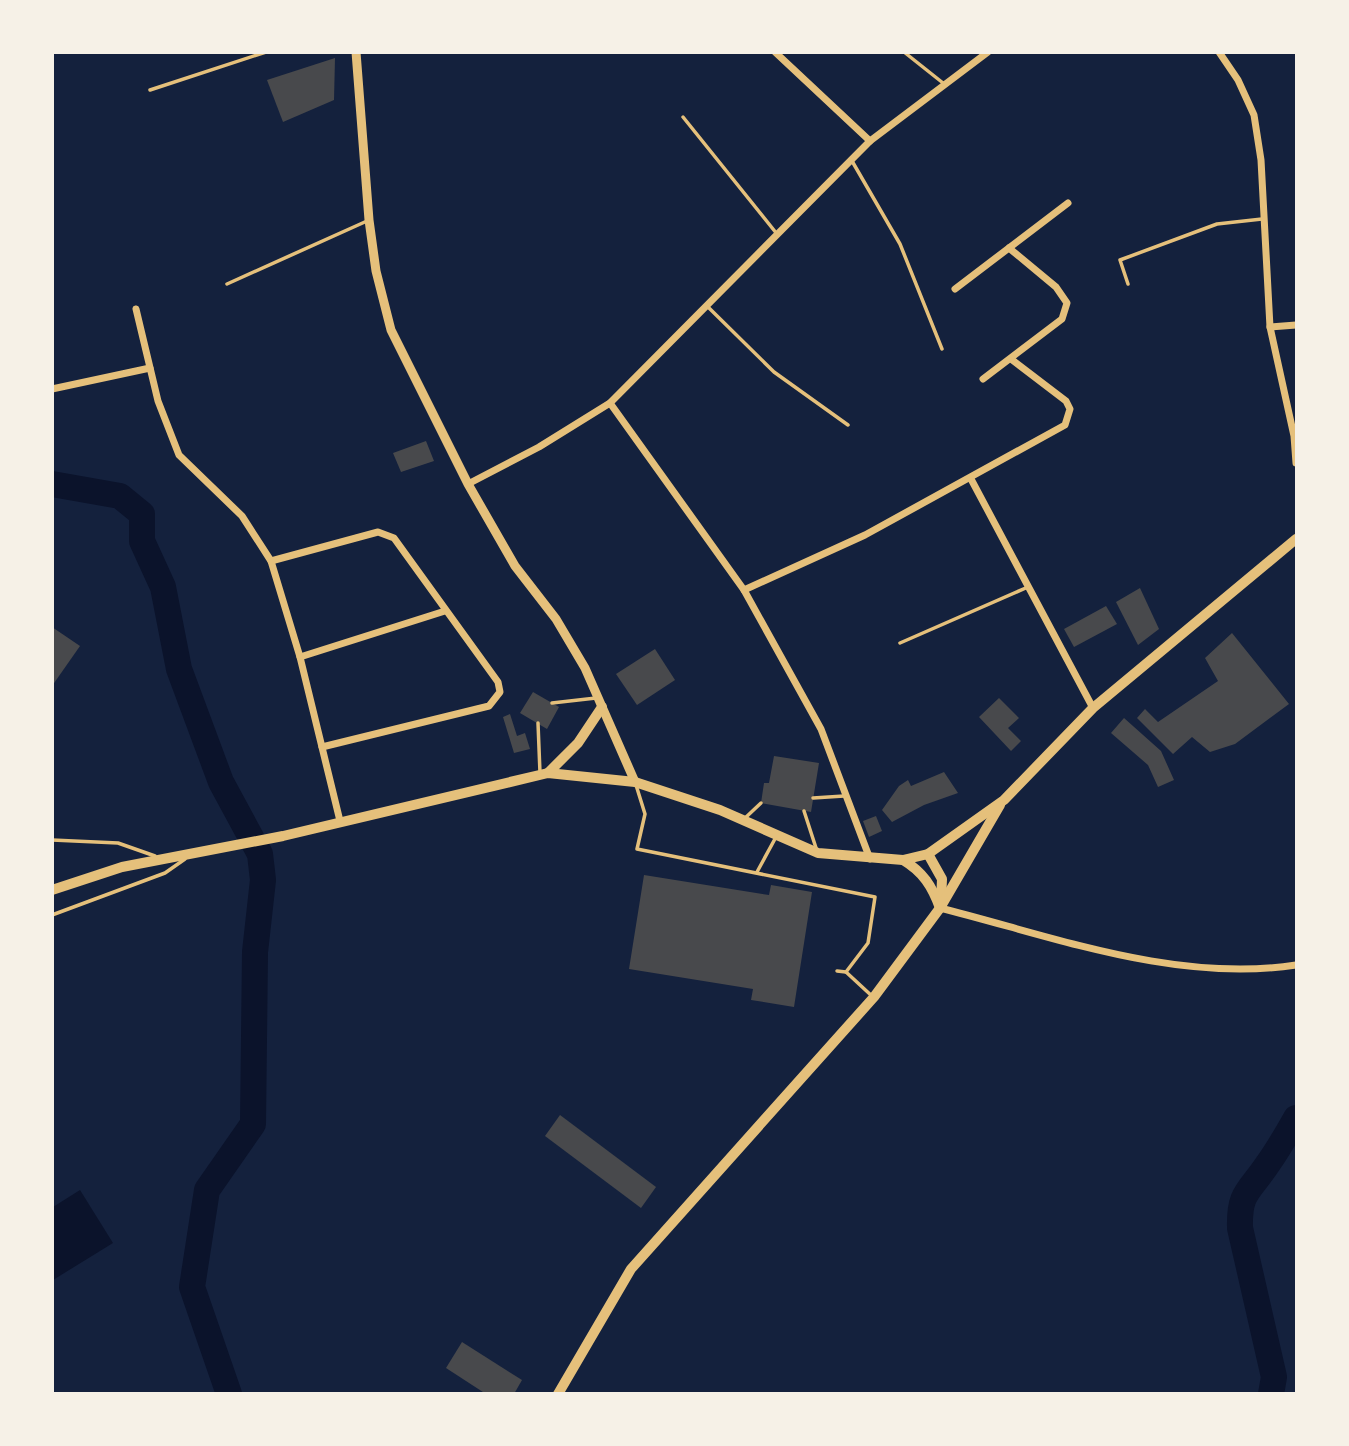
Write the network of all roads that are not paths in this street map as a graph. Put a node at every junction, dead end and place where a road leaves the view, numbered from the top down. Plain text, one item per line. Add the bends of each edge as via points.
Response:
1 (266, 52) edge
2 (356, 52) edge
3 (775, 52) edge
4 (904, 52) edge
5 (988, 52) edge
6 (1219, 52) edge
7 (943, 83) junction
8 (150, 90) dead end
9 (682, 117) dead end
10 (870, 141) junction
11 (852, 161) junction
12 (1068, 203) dead end
13 (1264, 218) junction
14 (369, 220) junction
15 (778, 235) junction
16 (1009, 248) junction
17 (227, 284) dead end
18 (1128, 284) dead end
19 (955, 289) dead end
20 (708, 307) junction
21 (136, 309) dead end
22 (1297, 325) edge
23 (1270, 327) junction
24 (942, 349) dead end
25 (1011, 359) junction
26 (150, 368) junction
27 (983, 379) dead end
28 (52, 389) edge
29 (610, 403) junction
30 (848, 425) dead end
31 (1297, 463) edge
32 (971, 479) junction
33 (468, 484) junction
34 (1297, 539) edge
35 (271, 561) junction
36 (1028, 587) junction
37 (744, 590) junction
38 (445, 611) junction
39 (900, 643) dead end
40 (300, 657) junction
41 (600, 702) junction
42 (552, 703) dead end
43 (1093, 708) junction
44 (538, 723) dead end
45 (322, 747) junction
46 (544, 774) junction
47 (635, 782) junction
48 (844, 796) junction
49 (813, 798) dead end
50 (1003, 800) junction
51 (761, 803) dead end
52 (804, 811) dead end
53 (743, 820) junction
54 (340, 821) junction
55 (777, 835) junction
56 (52, 840) edge
57 (818, 853) junction
58 (928, 854) junction
59 (190, 855) junction
60 (870, 859) junction
61 (903, 860) junction
62 (163, 861) junction
63 (757, 872) junction
64 (52, 890) edge
65 (940, 908) junction
66 (52, 915) edge
67 (1297, 965) edge
68 (837, 971) dead end
69 (846, 972) junction
70 (874, 997) junction
71 (558, 1394) edge

1 - 8 lane
2 - 14 street
3 - 10 street
4 - 7 lane
5 - 7 street
6 - 13 street via 1254,115
7 - 10 street
9 - 15 lane
10 - 11 street
11 - 15 street
11 - 24 lane via 900,244
12 - 16 street
13 - 18 lane via 1217,224 1120,260
13 - 23 street
14 - 17 lane
14 - 33 street via 391,330
15 - 20 street
16 - 19 street
16 - 25 street via 1056,287 1068,303 1062,319
20 - 29 street
20 - 30 lane via 774,372
21 - 26 street
22 - 23 street
23 - 31 street
25 - 27 street
25 - 32 street via 1066,401 1069,418 1065,425
26 - 28 street
26 - 35 street via 179,456 242,516
29 - 33 street
29 - 37 street
32 - 36 street
32 - 37 street via 865,535
33 - 41 street via 515,566 556,619
34 - 43 main road
35 - 38 street via 378,531 386,533
35 - 40 street
36 - 39 lane
36 - 43 street
37 - 48 street via 821,729
38 - 40 street
38 - 45 street via 498,682 496,700 489,706
40 - 45 street
41 - 42 lane
41 - 46 main road via 578,743
41 - 47 street
43 - 50 main road
44 - 46 lane
45 - 54 street
46 - 47 main road
46 - 54 main road
47 - 53 main road
47 - 63 lane via 645,814 637,849
48 - 49 lane
48 - 60 street
50 - 58 main road
50 - 65 main road
51 - 53 lane
52 - 57 lane
53 - 55 main road
54 - 59 main road
55 - 57 main road
55 - 63 lane
56 - 62 lane via 118,843
57 - 60 main road
58 - 61 main road
58 - 65 main road via 942,879
59 - 62 main road
59 - 66 lane via 165,873
60 - 61 main road
61 - 65 main road via 928,880
62 - 64 main road via 122,867
63 - 69 lane via 872,895 876,901 868,943
65 - 67 street via 1170,964 1244,970
65 - 70 main road
68 - 69 lane
69 - 70 lane
70 - 71 main road via 631,1269

